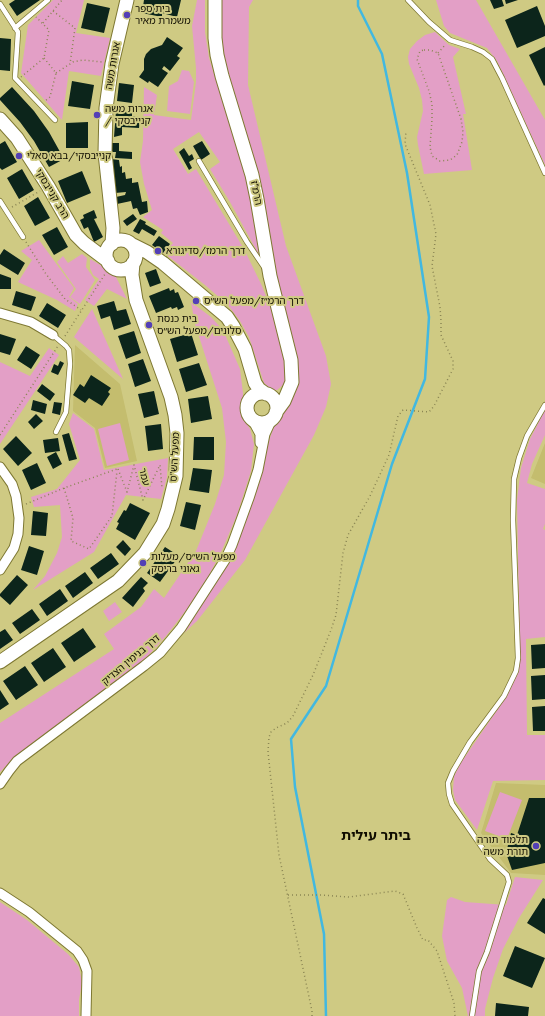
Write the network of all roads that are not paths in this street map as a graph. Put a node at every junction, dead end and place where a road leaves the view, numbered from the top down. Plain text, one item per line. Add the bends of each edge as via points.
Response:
1 (48, 0) edge
2 (127, 0) edge
3 (215, 0) edge
4 (408, 0) edge
5 (0, 4) edge
6 (15, 28) junction
7 (0, 119) edge
8 (55, 120) dead end
9 (199, 161) dead end
10 (545, 173) edge
11 (0, 201) edge
12 (110, 204) junction
13 (23, 237) road end
14 (130, 243) junction
15 (110, 246) junction
16 (89, 247) junction
17 (134, 261) junction
18 (162, 262) junction
19 (113, 265) junction
20 (270, 276) junction
21 (136, 300) junction
22 (0, 313) edge
23 (53, 335) joint
24 (248, 360) junction
25 (290, 388) junction
26 (268, 395) junction
27 (250, 399) junction
28 (545, 405) edge
29 (274, 416) junction
30 (253, 421) junction
31 (56, 432) dead end
32 (260, 453) junction
33 (0, 467) edge
34 (0, 570) edge
35 (0, 662) edge
36 (0, 784) edge
37 (0, 893) edge
38 (86, 1016) edge
39 (472, 1016) edge

1 - 6 lane
2 - 12 street, אגרות משה via 112,64 106,108
3 - 20 street, הרמ"ז via 217,55 252,175
4 - 10 lane via 450,40 472,46 492,60
5 - 6 lane
6 - 8 lane via 18,32 15,78
7 - 16 street, הרב קנייבסקי via 18,138 76,235
9 - 20 lane
11 - 13 lane
12 - 14 street, אגרות משה via 121,234
12 - 15 street, אגרות משה via 114,234
14 - 15 street via 119,240
14 - 17 street via 136,254
14 - 18 street
15 - 16 street via 97,250
15 - 19 street via 107,252
16 - 19 street, הרב קנייבסקי
17 - 18 street via 143,257
17 - 19 street via 125,269
17 - 21 street, מפעל הש"ס via 132,280
18 - 24 street via 227,317 239,336
19 - 21 street, מפעל הש"ס
20 - 25 street, הרמ"ז via 291,360
21 - 35 street, מפעל הש"ס via 172,398 175,415 177,462 173,491 163,524 145,553 118,581
22 - 23 street via 31,322
23 - 31 lane via 69,350 70,364 66,412
24 - 26 street via 259,390
24 - 27 street
25 - 26 street via 282,396
25 - 29 street, הרמ"ז
26 - 27 street via 257,394
26 - 29 street via 276,403
27 - 30 street via 247,413
28 - 39 lane via 527,436 514,479 518,658 516,671 504,696 463,754 448,783 452,804 490,859 507,875 509,882 479,971
29 - 30 street via 262,424
29 - 32 street via 265,434
30 - 32 street via 260,434
32 - 36 street, דרך בנימין הצדיק via 258,470 232,545 210,584 172,640 144,666 17,761
33 - 34 street via 12,484 18,507 18,534 14,548
37 - 38 street via 30,912 77,951 87,971

